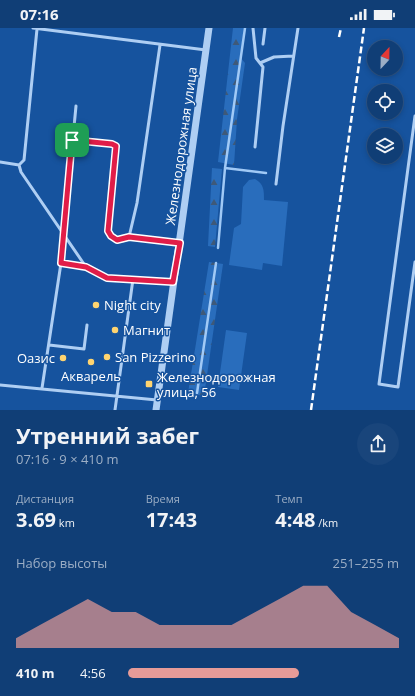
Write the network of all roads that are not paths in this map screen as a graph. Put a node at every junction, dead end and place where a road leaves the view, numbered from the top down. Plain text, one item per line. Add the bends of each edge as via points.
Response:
1 (35, 28) edge
2 (209, 28) edge
3 (253, 28) edge
4 (265, 28) edge
5 (298, 28) edge
6 (262, 44) dead end
7 (160, 45) junction
8 (206, 50) junction
9 (293, 56) junction
10 (260, 63) junction
11 (76, 106) dead end
12 (415, 116) edge
13 (72, 140) junction
14 (255, 147) dead end
15 (0, 162) edge
16 (19, 165) junction
17 (276, 184) dead end
18 (64, 233) junction
19 (129, 237) junction
20 (180, 243) junction
21 (415, 262) edge
22 (61, 263) junction
23 (86, 267) junction
24 (133, 279) junction
25 (173, 282) junction
26 (87, 325) dead end
27 (49, 345) junction
28 (0, 385) edge
29 (42, 388) junction
30 (117, 397) junction
31 (158, 400) junction
32 (115, 410) edge
33 (156, 410) edge

1 - 7 lane
1 - 16 lane via 24,160
2 - 8 street, Железнодорожная улица
3 - 10 lane via 256,58
4 - 6 lane
5 - 9 lane
7 - 8 lane
7 - 19 lane via 137,203
8 - 20 street, Железнодорожная улица
9 - 10 lane via 274,57
9 - 17 lane
10 - 14 lane via 263,68
11 - 13 lane
12 - 21 lane via 379,384 398,387
13 - 18 lane
13 - 19 lane via 116,146 108,231 117,240
15 - 16 lane
16 - 18 lane via 21,172
18 - 22 lane
18 - 23 lane
19 - 20 lane
20 - 25 street, Железнодорожная улица
22 - 23 lane
22 - 27 lane
23 - 24 lane via 107,278
24 - 25 lane
24 - 30 lane
25 - 31 street, Железнодорожная улица
26 - 27 lane via 84,349
27 - 29 lane
28 - 29 lane
29 - 30 lane
30 - 31 lane
30 - 32 lane
31 - 33 street, Железнодорожная улица

